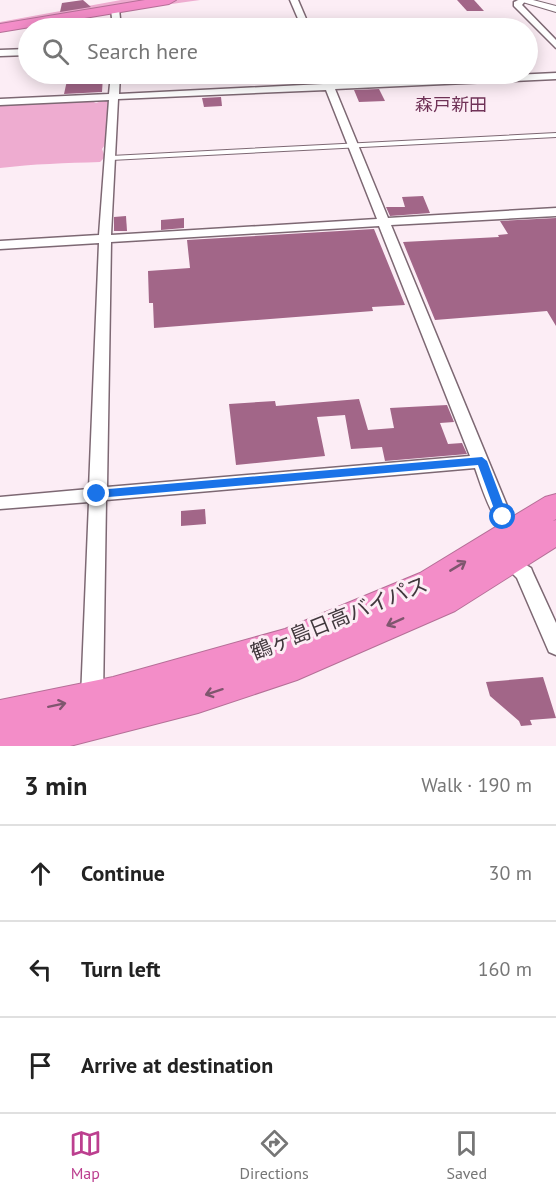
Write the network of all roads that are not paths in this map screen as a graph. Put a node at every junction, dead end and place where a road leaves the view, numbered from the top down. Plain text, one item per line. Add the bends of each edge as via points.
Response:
1 (169, 0) edge
2 (294, 0) edge
3 (522, 0) edge
4 (121, 5) edge
5 (556, 9) edge
6 (53, 18) edge
7 (302, 18) edge
8 (530, 18) edge
9 (18, 25) edge
10 (538, 26) edge
11 (0, 28) edge
12 (538, 30) edge
13 (542, 30) junction
14 (556, 30) edge
15 (556, 45) edge
16 (18, 52) edge
17 (0, 53) edge
18 (556, 76) edge
19 (538, 77) edge
20 (114, 84) edge
21 (329, 84) edge
22 (392, 84) edge
23 (330, 87) junction
24 (113, 97) junction
25 (0, 102) edge
26 (556, 135) edge
27 (353, 146) junction
28 (111, 159) junction
29 (556, 212) edge
30 (383, 222) junction
31 (105, 238) junction
32 (0, 245) edge
33 (482, 461) junction
34 (97, 494) junction
35 (0, 503) edge
36 (556, 505) edge
37 (556, 532) edge
38 (515, 546) junction
39 (556, 646) edge
40 (0, 717) edge
41 (90, 723) edge
42 (0, 744) edge

1 - 4 highway
2 - 7 street
3 - 5 street
3 - 8 street via 517,4
4 - 6 highway
9 - 11 highway
10 - 13 street
12 - 13 street
13 - 14 street
13 - 15 street
16 - 17 street
18 - 19 street
20 - 24 street
21 - 23 street
22 - 23 street
23 - 24 street
23 - 27 street
24 - 25 street
24 - 28 street
26 - 27 lane
27 - 28 lane
27 - 30 street
28 - 31 street
29 - 30 street
30 - 31 street
30 - 33 street
31 - 32 street
31 - 34 street
33 - 34 street
33 - 38 street
34 - 35 street
34 - 41 street
36 - 38 highway, 鶴ヶ島日高バイパス
37 - 38 highway, 鶴ヶ島日高バイパス
38 - 39 street
38 - 41 highway, 鶴ヶ島日高バイパス via 442,601 297,665 198,697
40 -> 41 highway, 鶴ヶ島日高バイパス
41 - 42 highway, 鶴ヶ島日高バイパス

